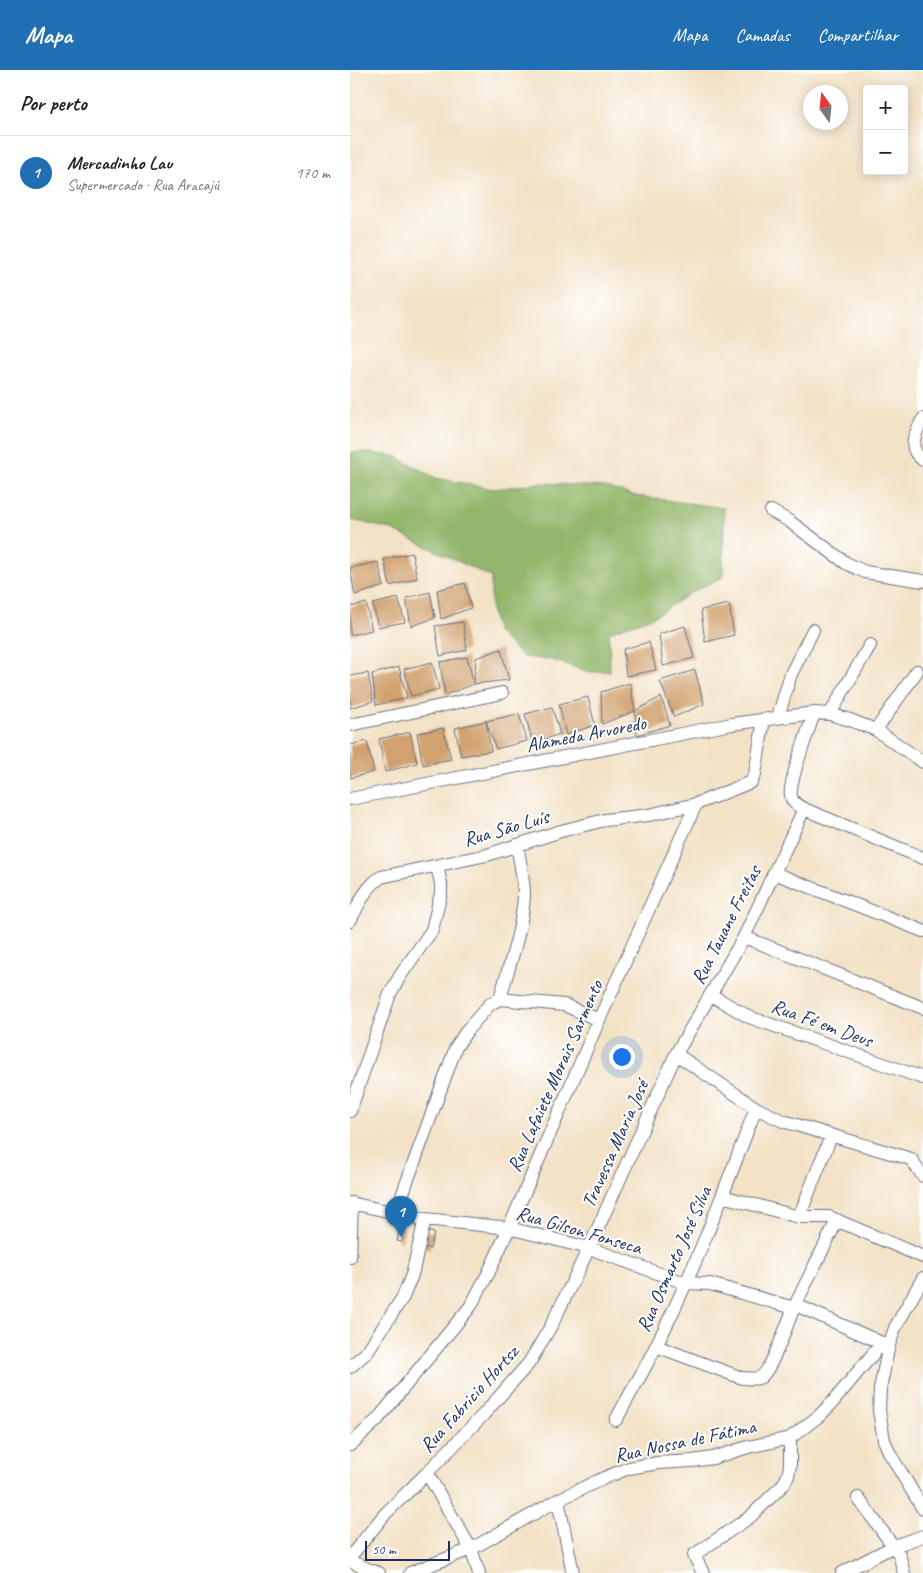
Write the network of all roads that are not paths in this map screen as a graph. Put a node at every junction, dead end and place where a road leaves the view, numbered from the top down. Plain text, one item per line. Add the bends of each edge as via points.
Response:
1 (923, 419) edge
2 (923, 460) edge
3 (771, 511) dead end
4 (923, 581) edge
5 (813, 630) dead end
6 (870, 646) dead end
7 (917, 671) dead end
8 (502, 693) dead end
9 (814, 713) junction
10 (830, 714) junction
11 (778, 717) junction
12 (764, 719) junction
13 (350, 725) edge
14 (876, 730) junction
15 (922, 760) edge
16 (350, 799) edge
17 (696, 804) junction
18 (804, 810) junction
19 (517, 845) junction
20 (923, 858) edge
21 (437, 866) junction
22 (774, 873) junction
23 (350, 921) edge
24 (923, 931) edge
25 (744, 938) junction
26 (711, 996) junction
27 (500, 999) junction
28 (923, 1008) edge
29 (599, 1020) junction
30 (676, 1054) junction
31 (923, 1078) edge
32 (756, 1108) junction
33 (350, 1111) edge
34 (831, 1136) junction
35 (917, 1159) edge
36 (923, 1176) edge
37 (722, 1196) junction
38 (351, 1203) edge
39 (396, 1212) junction
40 (799, 1216) junction
41 (425, 1219) junction
42 (837, 1220) junction
43 (509, 1228) junction
44 (589, 1248) junction
45 (350, 1257) edge
46 (923, 1257) edge
47 (923, 1278) edge
48 (685, 1283) junction
49 (795, 1306) junction
50 (885, 1344) junction
51 (656, 1346) junction
52 (350, 1367) edge
53 (616, 1420) dead end
54 (790, 1438) junction
55 (350, 1445) edge
56 (427, 1473) junction
57 (858, 1498) dead end
58 (558, 1500) junction
59 (923, 1509) edge
60 (923, 1536) edge
61 (894, 1546) junction
62 (471, 1549) junction
63 (350, 1557) edge
64 (350, 1562) edge
65 (379, 1573) edge
66 (410, 1573) edge
67 (478, 1573) edge
68 (573, 1573) edge
69 (703, 1573) edge
70 (842, 1573) edge
71 (904, 1573) edge

1 - 2 street via 913,440 917,455
3 - 4 street via 846,563 865,572
5 - 11 street via 790,674
6 - 10 street
7 - 14 street
8 - 13 street
9 - 10 street, Alameda Arvoredo
9 - 11 street, Alameda Arvoredo
9 - 18 street via 792,780 793,802
10 - 14 street, Alameda Arvoredo
11 - 12 street, Alameda Arvoredo
12 - 16 street, Alameda Arvoredo
12 - 17 street via 751,782
14 - 15 street, Alameda Arvoredo
17 - 19 street, Rua São Luís via 649,815 605,820
17 - 29 street, Rua Lafaiete Morais Sarmento
18 - 20 street
18 - 22 street, Rua Tauane Freitas
19 - 21 street, Rua São Luís
19 - 27 street via 524,896 521,922
21 - 23 street, Rua São Luís via 381,877 373,882
21 - 33 street via 441,893 432,930 390,994
22 - 24 street
22 - 25 street, Rua Tauane Freitas
25 - 26 street, Rua Tauane Freitas
25 - 28 street
26 - 30 street, Rua Tauane Freitas
26 - 31 street, Rua Fé em Deus via 749,1017
27 - 29 street via 564,1005
27 - 39 street via 490,1004 468,1028 456,1047
29 - 43 street, Rua Lafaiete Morais Sarmento
30 - 32 street
30 - 44 street, Travessa Maria José
32 - 34 street via 783,1121
32 - 37 street, Rua Osmarto José Silva
34 - 35 street
34 - 40 street
35 - 36 street
37 - 40 street
37 - 48 street, Rua Osmarto José Silva
38 - 39 street, Rua Gilson Fonseca
38 - 45 street
39 - 41 street, Rua Gilson Fonseca
40 - 42 street via 823,1216
41 - 43 street, Rua Gilson Fonseca
41 - 52 street via 412,1275 403,1297 366,1353
42 - 46 street
42 - 49 street
43 - 44 street, Rua Gilson Fonseca
43 - 55 street, Rua Lafaiete Morais Sarmento via 470,1307 383,1412
44 - 48 street, Rua Gilson Fonseca
44 - 56 street, Rua Fabricio Hortsz via 529,1363
47 - 50 street
48 - 49 street, Rua Gilson Fonseca via 721,1286
48 - 51 street, Rua Osmarto José Silva
49 - 50 street, Rua Gilson Fonseca
49 - 51 street via 766,1371 756,1379 742,1378
50 - 54 street, Rua Nossa de Fátima via 819,1416
50 - 59 street via 880,1424 890,1454
51 - 53 street, Rua Osmarto José Silva
54 - 58 street, Rua Nossa de Fátima via 713,1458 629,1468
54 - 69 street via 790,1465 783,1485 750,1517 694,1555
56 - 62 street
56 - 63 street, Rua Fabricio Hortsz via 386,1514
57 - 61 street
58 - 62 street, Rua Nossa de Fátima
58 - 68 street
60 - 61 street
61 - 70 street
61 - 71 street
62 - 66 street, Rua Nossa de Fátima
62 - 67 street
64 - 65 street

